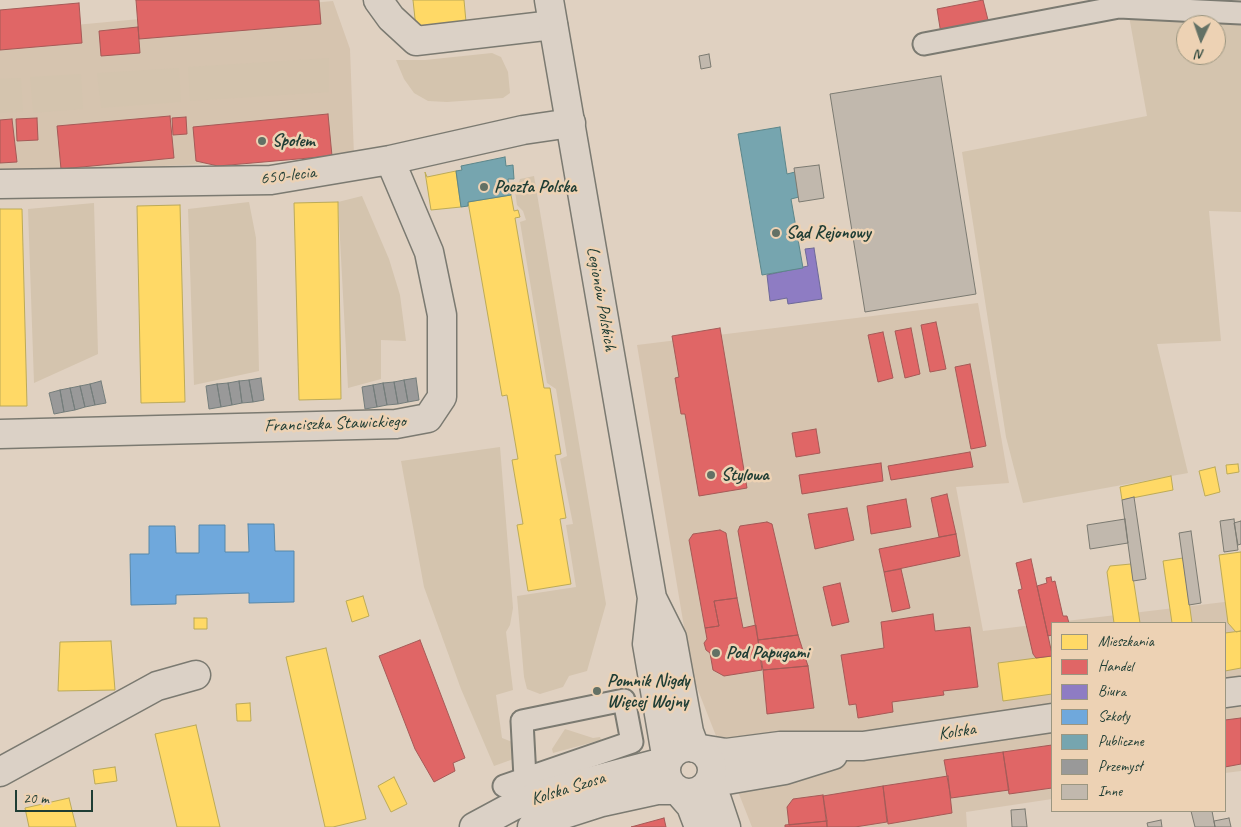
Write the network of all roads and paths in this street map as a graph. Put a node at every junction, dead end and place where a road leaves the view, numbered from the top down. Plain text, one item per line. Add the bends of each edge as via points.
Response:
1 (378, 0) edge
2 (551, 12) edge
3 (1241, 13) edge
4 (924, 44) dead end
5 (571, 123) junction
6 (390, 160) junction
7 (0, 184) edge
8 (0, 434) edge
9 (652, 598) junction
10 (196, 675) dead end
11 (1241, 691) edge
12 (1226, 693) edge
13 (1051, 718) edge
14 (863, 746) junction
15 (695, 748) junction
16 (667, 761) junction
17 (0, 772) edge
18 (525, 778) junction
19 (709, 783) junction
20 (504, 786) dead end
21 (677, 790) junction
22 (474, 827) edge
23 (532, 827) edge
24 (699, 827) edge
25 (726, 827) edge

1 - 2 street via 391,18 416,41
2 - 5 street, Legionów Polskich
3 - 4 street via 1119,7
5 - 6 street, 650-lecia via 524,130
5 - 9 street, Legionów Polskich
6 - 7 street, 650-lecia via 271,180
6 - 8 street, Franciszka Stawickiego via 429,252 442,315 442,397 428,418 396,424
9 - 15 street, Legionów Polskich via 672,638 689,732
9 - 16 street, Legionów Polskich via 647,644
10 - 17 street via 156,686
11 - 12 street
13 - 14 street, Kolska
14 - 15 street, Kolska via 780,746 726,753
14 - 19 street, Kolska via 785,770
15 - 16 street via 675,751
15 - 19 street via 710,760 712,775
16 - 21 street via 668,781
16 - 22 street, Kolska Szosa via 546,794 513,806
18 - 18 street via 522,721 624,700 632,742
18 - 20 street
19 - 21 street via 696,793
19 - 25 street
21 - 23 street, Kolska Szosa via 657,790 602,802 555,816
21 - 24 street via 691,806

